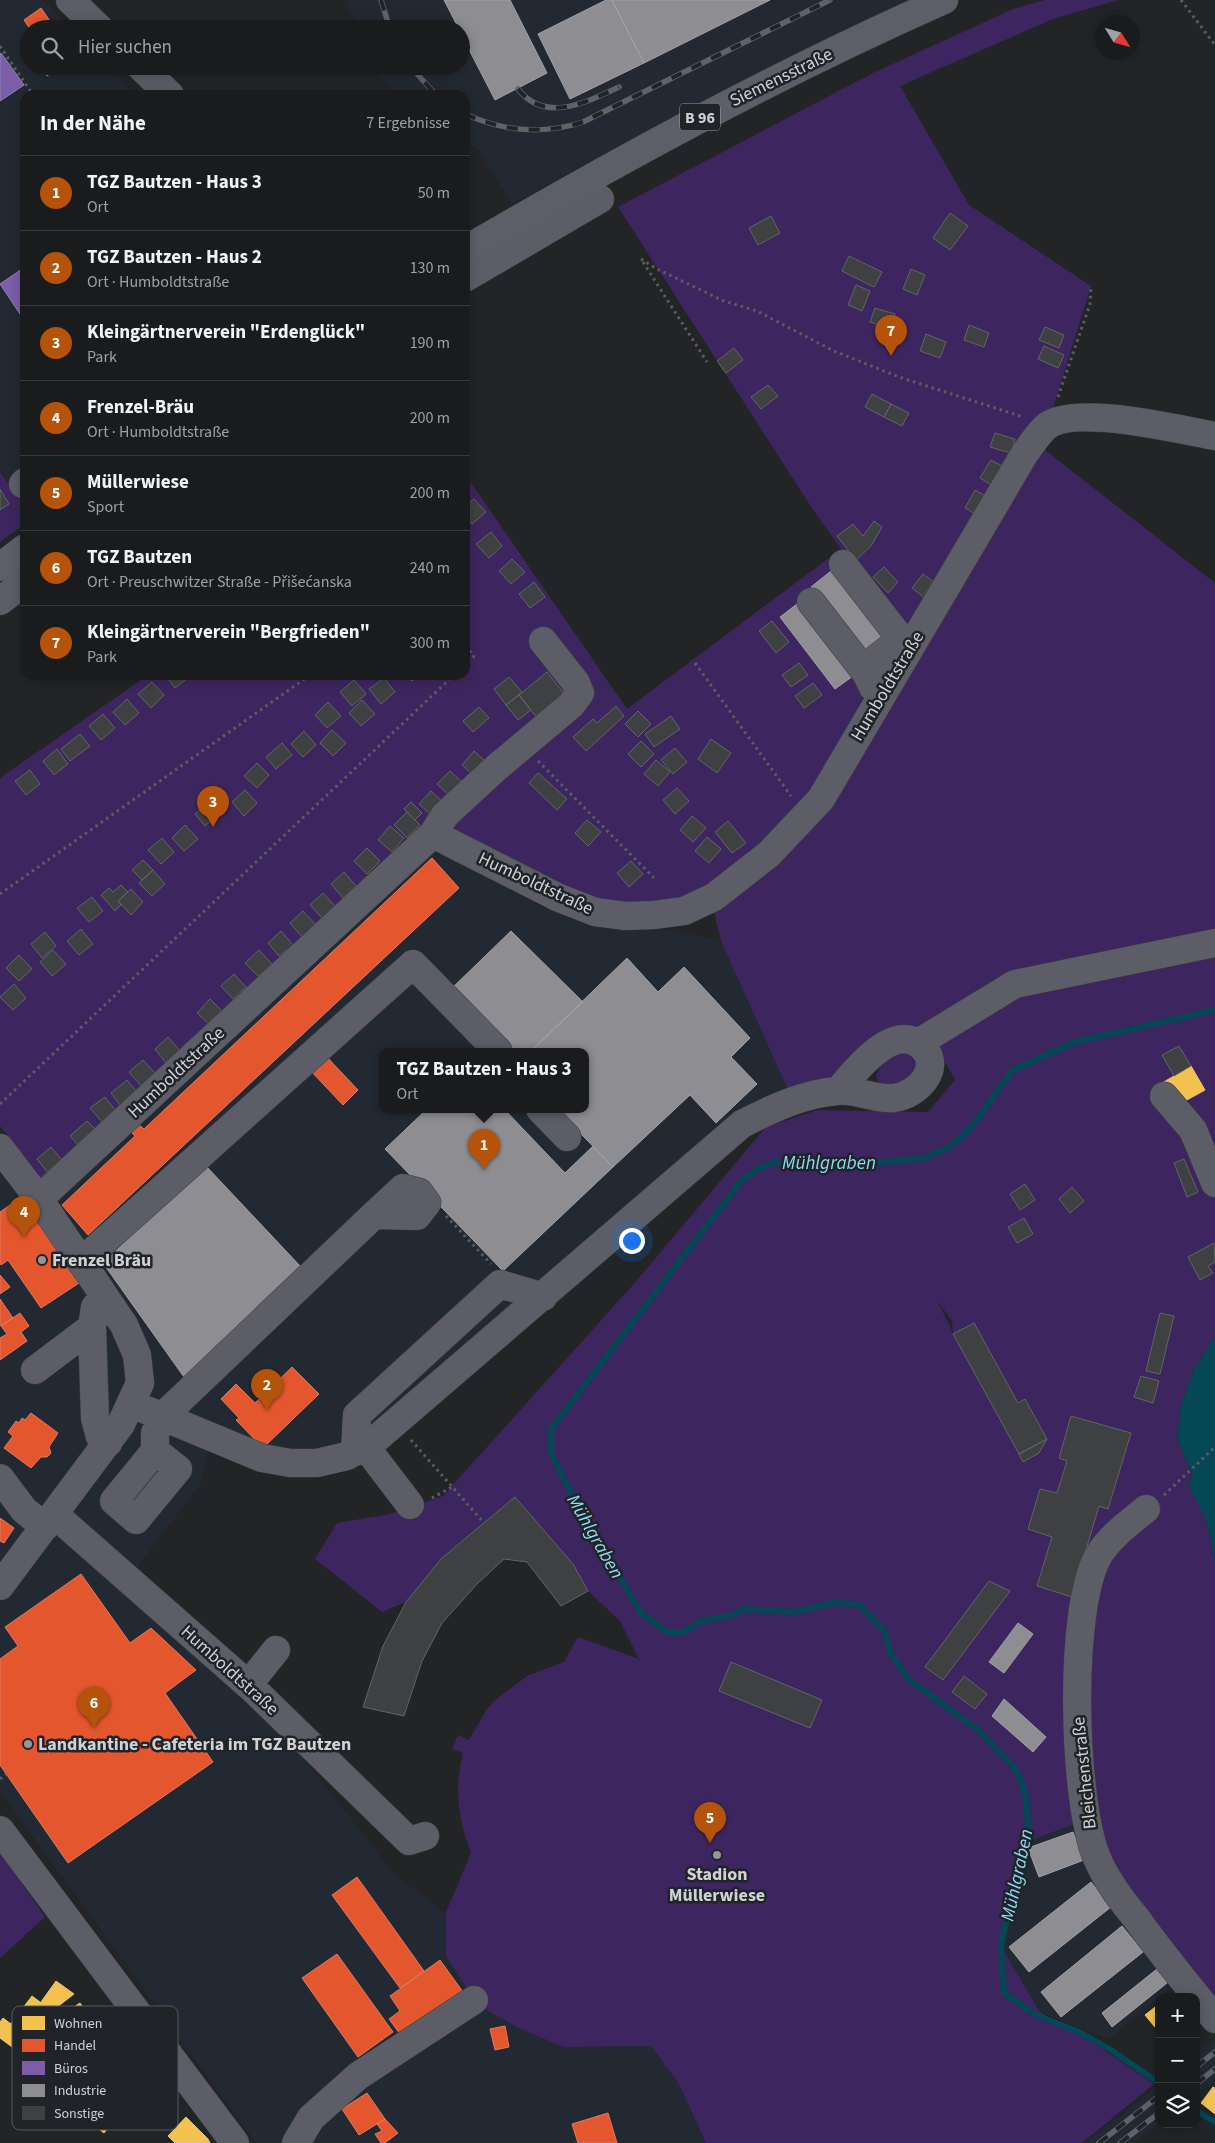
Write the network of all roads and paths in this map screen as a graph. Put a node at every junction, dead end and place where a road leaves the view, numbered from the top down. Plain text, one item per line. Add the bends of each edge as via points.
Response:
1 (70, 0) edge
2 (944, 0) edge
3 (1181, 0) edge
4 (91, 20) edge
5 (1215, 45) edge
6 (0, 46) edge
7 (149, 75) edge
8 (30, 90) edge
9 (165, 90) edge
10 (600, 199) dead end
11 (470, 247) edge
12 (470, 275) edge
13 (1091, 286) dead end
14 (707, 362) dead end
15 (1048, 425) junction
16 (1215, 436) edge
17 (20, 552) edge
18 (843, 564) dead end
19 (0, 568) edge
20 (20, 586) edge
21 (0, 602) edge
22 (811, 602) dead end
23 (543, 641) dead end
24 (695, 663) dead end
25 (866, 673) junction
26 (303, 680) edge
27 (449, 680) edge
28 (881, 696) junction
29 (524, 746) junction
30 (806, 816) junction
31 (432, 834) junction
32 (654, 878) dead end
33 (0, 894) edge
34 (1215, 943) edge
35 (918, 1043) junction
36 (495, 1048) edge
37 (839, 1090) junction
38 (1164, 1096) dead end
39 (0, 1104) edge
40 (544, 1113) edge
41 (567, 1137) dead end
42 (4, 1163) edge
43 (1215, 1183) edge
44 (39, 1199) junction
45 (427, 1203) joint
46 (81, 1262) junction
47 (496, 1269) dead end
48 (543, 1296) junction
49 (104, 1297) junction
50 (92, 1327) junction
51 (36, 1370) dead end
52 (132, 1404) junction
53 (163, 1416) junction
54 (396, 1422) junction
55 (108, 1444) junction
56 (1215, 1447) edge
57 (360, 1449) junction
58 (155, 1451) dead end
59 (0, 1478) edge
60 (1180, 1481) dead end
61 (410, 1505) dead end
62 (1146, 1509) dead end
63 (50, 1521) junction
64 (484, 1523) dead end
65 (0, 1586) edge
66 (276, 1650) dead end
67 (248, 1685) junction
68 (6, 1774) dead end
69 (0, 1779) edge
70 (0, 1830) edge
71 (425, 1836) dead end
72 (474, 2000) dead end
73 (132, 2006) edge
74 (1215, 2020) edge
75 (178, 2067) edge
76 (235, 2143) edge
77 (296, 2143) edge

1 - 4 street
2 - 11 main road, Siemensstraße / B 96 via 875,30 704,116 597,172
3 - 5 path
6 - 8 path
7 - 9 street
10 - 12 street
13 - 15 path via 1090,304
14 - 15 path via 641,259 724,301 758,311 834,351 880,370
15 - 16 street via 1073,418 1138,421
15 - 28 street, Humboldtstraße via 1025,453
17 - 19 main road
18 - 25 street via 901,639 872,662
20 - 21 street
22 - 25 street
23 - 29 street via 576,683 580,693 571,705
24 - 30 path
25 - 28 street via 869,683
26 - 33 path
27 - 39 path
28 - 30 street, Humboldtstraße via 821,799
29 - 31 street via 445,815
29 - 32 path
30 - 31 street, Humboldtstraße via 769,854 714,897 684,911 654,915 595,912 557,897
31 - 44 street, Humboldtstraße
34 - 35 street via 1015,984
35 - 37 street via 898,1039 885,1045 862,1063
35 - 37 street via 926,1050 930,1070 919,1088 906,1096 892,1098
36 - 46 street via 413,964
37 - 48 street via 775,1108 742,1124
38 - 43 street via 1193,1130
40 - 41 street
42 - 44 street
44 - 46 street
45 - 47 path via 440,1210
45 - 53 street via 419,1192 403,1188
46 - 49 street
48 - 54 street
48 - 57 street via 500,1284 357,1415
49 - 50 street via 95,1306
49 - 52 street via 124,1325 137,1355 140,1384
50 - 51 street
50 - 55 street via 95,1418 100,1436
52 - 53 street
52 - 55 street
53 - 57 street via 262,1458 290,1463 317,1463 347,1456
53 - 58 street via 155,1433
54 - 57 street
54 - 64 path
55 - 63 street
56 - 60 path
57 - 61 street
59 - 63 street, Humboldtstraße via 24,1510
62 - 74 street, Bleichenstraße via 1104,1547 1087,1586 1076,1678 1086,1820 1096,1858 1115,1891
63 - 65 street
63 - 67 street, Humboldtstraße
66 - 67 street
67 - 71 street, Humboldtstraße via 408,1841
68 - 69 path
70 - 73 street
72 - 77 street via 358,2076 311,2118
75 - 76 street

